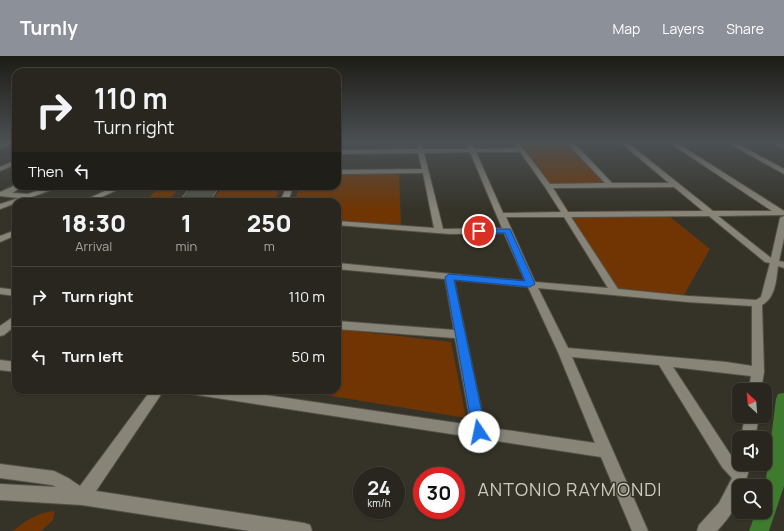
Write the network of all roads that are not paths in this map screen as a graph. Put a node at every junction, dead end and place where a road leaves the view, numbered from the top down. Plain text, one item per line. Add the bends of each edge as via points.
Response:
1 (424, 165) edge
2 (478, 165) edge
3 (532, 165) edge
4 (591, 165) edge
5 (650, 165) edge
6 (707, 165) edge
7 (772, 165) edge
8 (425, 170) junction
9 (341, 172) edge
10 (784, 172) edge
11 (674, 185) junction
12 (548, 186) junction
13 (610, 186) junction
14 (12, 190) edge
15 (47, 190) edge
16 (113, 190) edge
17 (2, 194) edge
18 (30, 196) junction
19 (25, 198) edge
20 (94, 198) edge
21 (12, 203) edge
22 (0, 207) edge
23 (501, 214) junction
24 (565, 214) junction
25 (710, 214) junction
26 (783, 215) edge
27 (341, 223) edge
28 (508, 230) junction
29 (439, 231) junction
30 (12, 234) edge
31 (1, 238) edge
32 (12, 239) edge
33 (780, 264) edge
34 (341, 266) edge
35 (449, 277) junction
36 (530, 284) junction
37 (0, 291) edge
38 (12, 292) edge
39 (615, 292) junction
40 (757, 303) junction
41 (12, 322) edge
42 (341, 325) edge
43 (0, 332) edge
44 (461, 335) junction
45 (564, 352) junction
46 (663, 361) junction
47 (0, 365) edge
48 (12, 366) edge
49 (758, 372) junction
50 (756, 383) edge
51 (155, 394) edge
52 (223, 394) edge
53 (479, 432) junction
54 (607, 451) junction
55 (732, 465) edge
56 (0, 471) edge
57 (742, 471) edge
58 (0, 492) edge
59 (82, 497) junction
60 (304, 531) edge
61 (640, 531) edge
62 (705, 531) edge

1 - 8 street
2 - 23 street
3 - 12 street
4 - 13 street
5 - 11 street
6 - 26 street
7 - 10 street
8 - 9 street
8 - 29 street
11 - 13 street
11 - 25 street
12 - 13 street
12 - 24 street
14 - 17 street
15 - 18 street
16 - 20 street
17 - 18 street
18 - 19 street
21 - 22 street
23 - 24 street
23 - 28 street
24 - 25 street
24 - 39 street
25 - 26 street
25 - 33 street via 768,260
26 - 33 street
27 - 29 street
28 - 29 street
28 - 36 street
30 - 31 street
31 - 32 street
33 - 40 street via 768,294
34 - 35 street
35 - 36 street
35 - 44 street
36 - 39 street
36 - 45 street
37 - 38 street
39 - 40 street
40 - 49 street
41 - 43 street
42 - 44 street
44 - 53 street
45 - 46 street
45 - 54 street
46 - 49 street
46 - 55 street via 727,462
47 - 48 street
49 - 50 street
51 - 59 street
52 - 53 street
53 - 54 street
54 - 61 street
56 - 59 street via 54,478
57 - 62 street via 733,494 714,523
58 - 59 street
59 - 60 street

